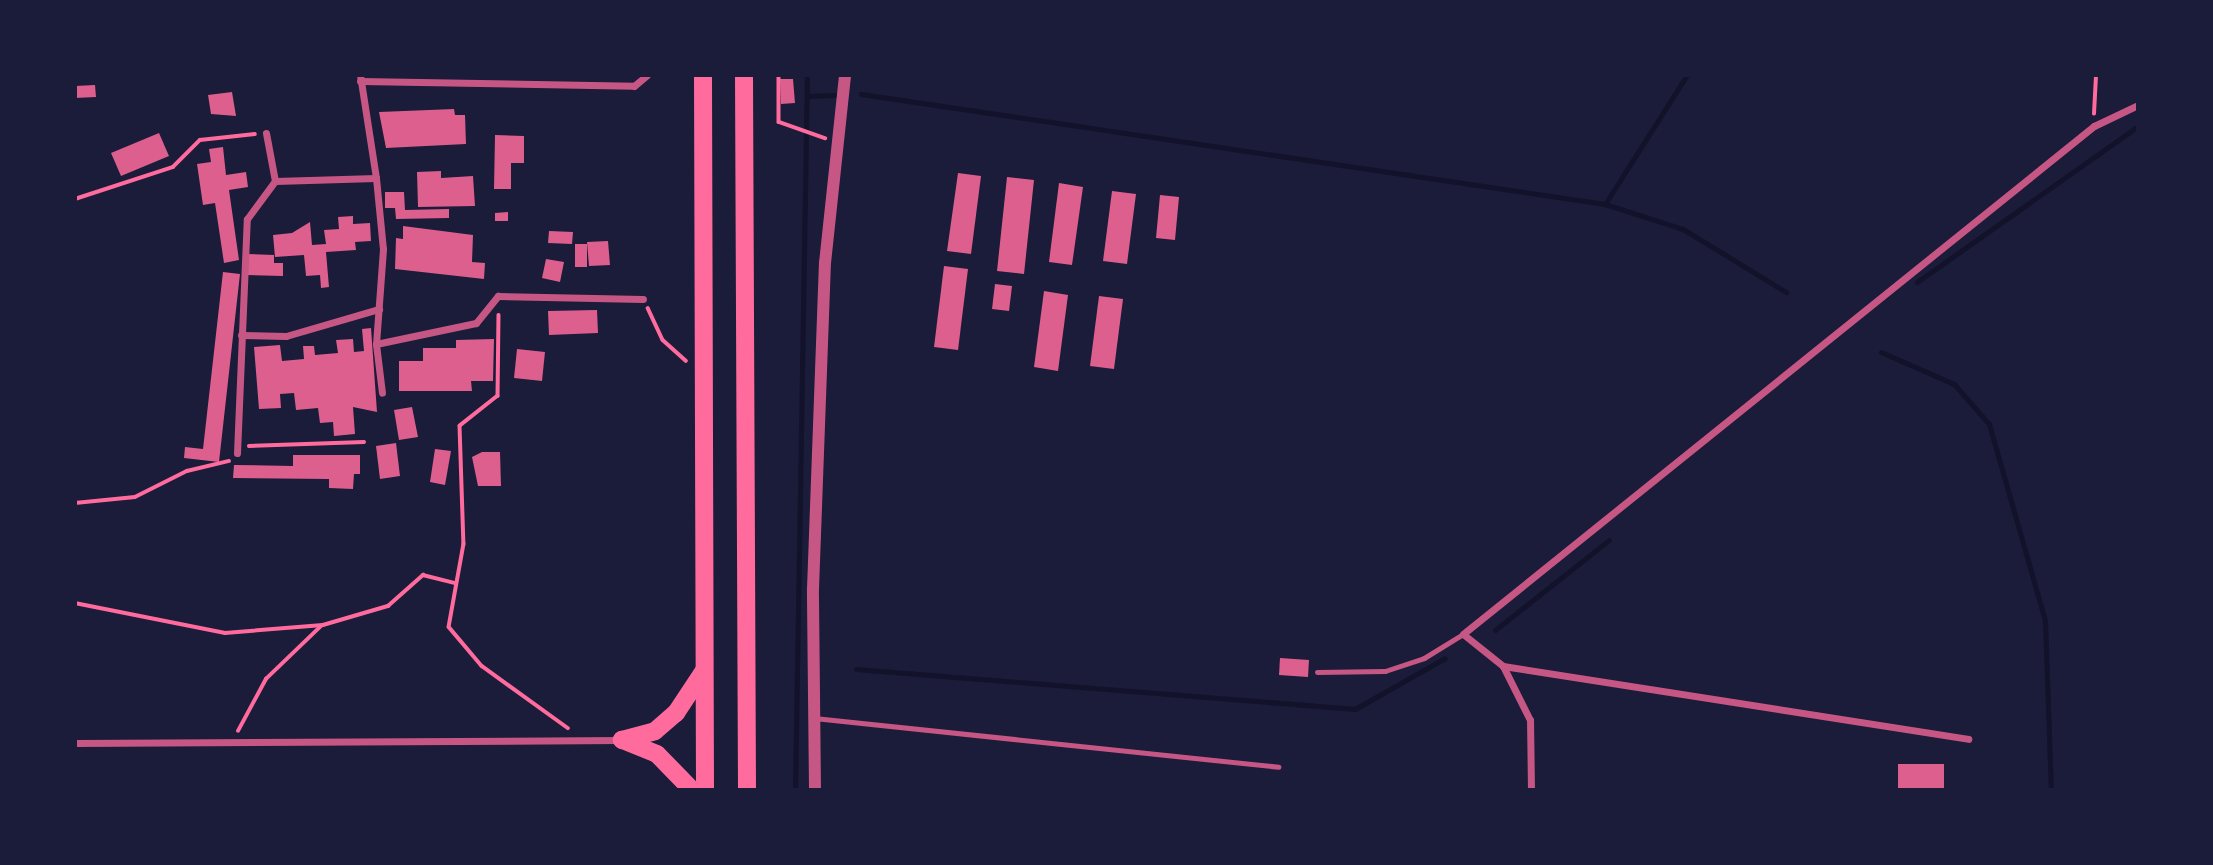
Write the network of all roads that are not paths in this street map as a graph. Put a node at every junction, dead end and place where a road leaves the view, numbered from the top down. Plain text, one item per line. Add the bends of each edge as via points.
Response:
1 (646, 75) edge
2 (703, 75) edge
3 (744, 75) edge
4 (845, 75) edge
5 (360, 78) edge
6 (2138, 106) edge
7 (265, 133) road end
8 (376, 178) junction
9 (275, 181) junction
10 (643, 299) road end
11 (379, 309) junction
12 (240, 335) junction
13 (376, 345) junction
14 (382, 393) dead end
15 (237, 453) road end
16 (1463, 634) junction
17 (1503, 666) junction
18 (703, 672) junction
19 (1317, 672) dead end
20 (814, 718) junction
21 (1968, 739) dead end
22 (622, 740) junction
23 (75, 743) edge
24 (1278, 767) dead end
25 (692, 790) edge
26 (705, 790) edge
27 (747, 790) edge
28 (815, 790) edge
29 (1531, 790) edge

1 - 5 street via 634,86
2 - 18 highway
3 - 27 highway
4 - 20 street via 825,263
5 - 8 street
6 - 16 street via 2094,126
7 - 9 street
8 - 9 street
8 - 11 street via 383,249
9 - 12 street via 247,219
10 - 13 street via 498,296 476,323
11 - 12 street via 286,336
11 - 13 street
12 - 15 street
13 - 14 street
16 - 17 street
16 - 19 lane via 1424,658 1385,671
17 - 21 street
17 - 29 street via 1530,720
18 - 22 highway via 677,713 655,731
18 - 26 highway
20 - 24 lane
20 - 28 street
22 - 23 street
22 - 25 highway via 657,754

